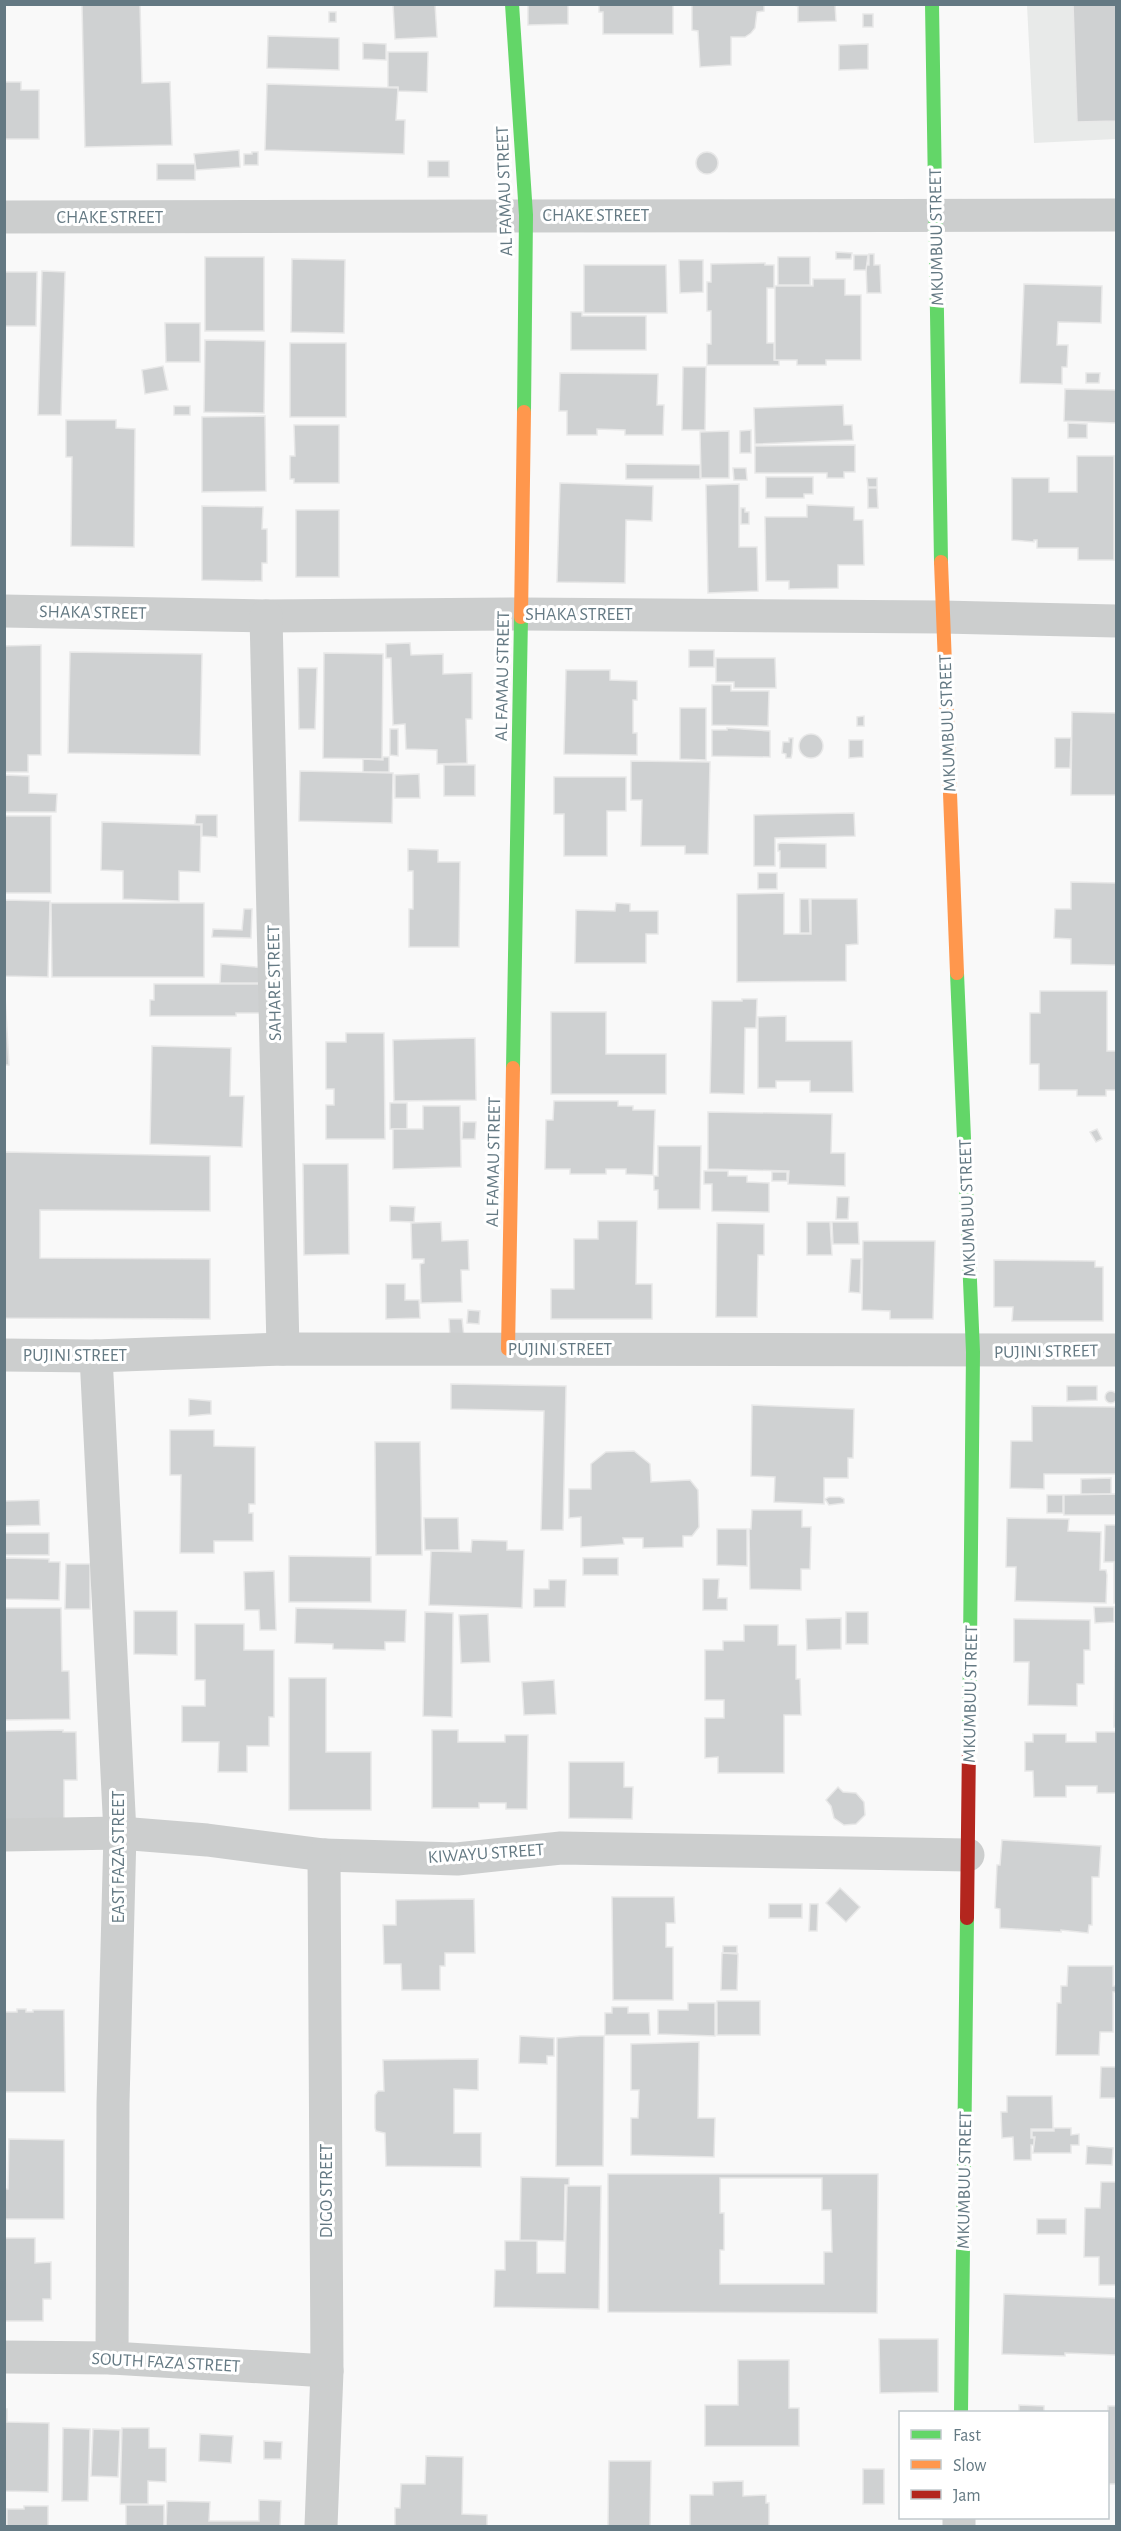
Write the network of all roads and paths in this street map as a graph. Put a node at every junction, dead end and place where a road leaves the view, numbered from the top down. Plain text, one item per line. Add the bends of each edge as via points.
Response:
1 (512, 4) edge
2 (932, 4) edge
3 (935, 214) junction
4 (526, 215) junction
5 (1116, 215) edge
6 (4, 217) edge
7 (4, 611) edge
8 (521, 614) junction
9 (266, 616) junction
10 (942, 617) junction
11 (1116, 621) edge
12 (283, 1349) junction
13 (508, 1349) junction
14 (1116, 1350) edge
15 (974, 1352) junction
16 (4, 1355) edge
17 (96, 1356) junction
18 (120, 1833) junction
19 (4, 1835) edge
20 (324, 1855) junction
21 (968, 1855) junction
22 (4, 2357) edge
23 (112, 2358) junction
24 (327, 2371) junction
25 (961, 2411) edge
26 (321, 2526) edge

1 - 4 street, AL FAMAU STREET
2 - 3 street, MKUMBUU STREET
3 - 4 street, CHAKE STREET
3 - 5 street, CHAKE STREET
3 - 10 street, MKUMBUU STREET
4 - 6 street, CHAKE STREET
4 - 8 street, AL FAMAU STREET
7 - 9 street, SHAKA STREET
8 - 9 street, SHAKA STREET
8 - 10 street, SHAKA STREET
8 - 13 street, AL FAMAU STREET
9 - 12 street, SAHARE STREET
10 - 11 street, SHAKA STREET
10 - 15 street, MKUMBUU STREET
12 - 13 street, PUJINI STREET
12 - 17 street, PUJINI STREET
13 - 15 street, PUJINI STREET
14 - 15 street, PUJINI STREET
15 - 21 street, MKUMBUU STREET
16 - 17 street, PUJINI STREET
17 - 18 street, EAST FAZA STREET
18 - 19 street, KIWAYU STREET
18 - 20 street, KIWAYU STREET
18 - 23 street, EAST FAZA STREET
20 - 21 street, KIWAYU STREET via 457,1859 561,1848
20 - 24 street, DIGO STREET
21 - 25 street, MKUMBUU STREET
22 - 23 street, SOUTH FAZA STREET
23 - 24 street, SOUTH FAZA STREET
24 - 26 street, DIGO STREET

